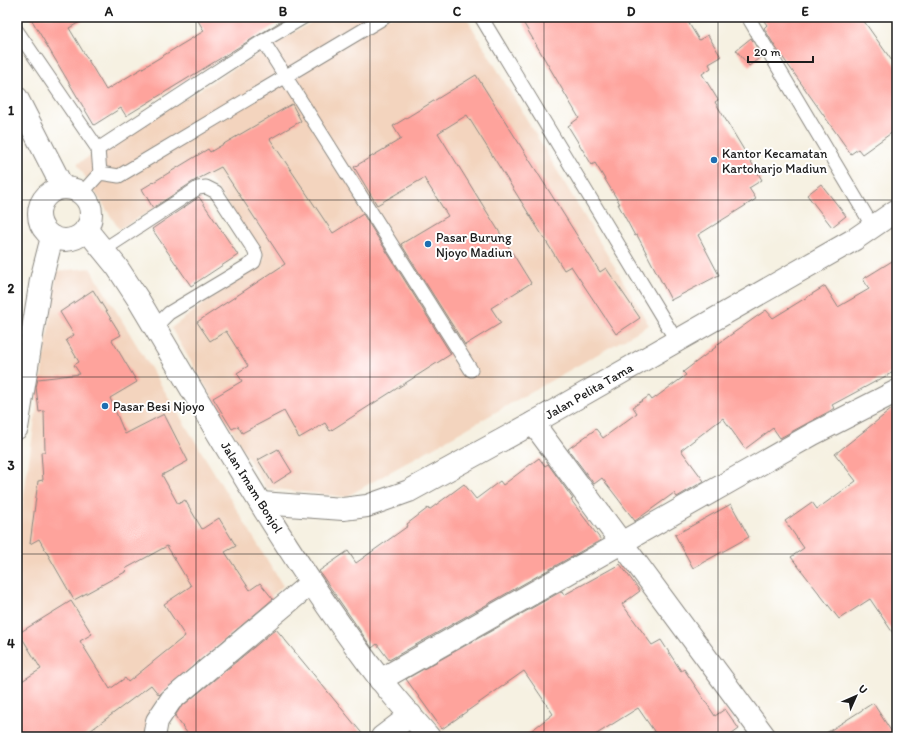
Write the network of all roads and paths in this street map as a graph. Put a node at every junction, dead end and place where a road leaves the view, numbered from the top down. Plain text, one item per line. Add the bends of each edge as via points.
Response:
1 (304, 17) edge
2 (385, 17) edge
3 (482, 17) edge
4 (748, 17) edge
5 (17, 31) edge
6 (263, 41) junction
7 (285, 76) junction
8 (17, 98) edge
9 (98, 149) junction
10 (100, 173) junction
11 (72, 191) junction
12 (897, 210) edge
13 (873, 227) junction
14 (86, 229) junction
15 (52, 237) junction
16 (103, 250) junction
17 (155, 327) junction
18 (676, 340) junction
19 (471, 370) dead end
20 (897, 391) edge
21 (533, 424) junction
22 (17, 428) edge
23 (261, 503) junction
24 (622, 543) junction
25 (311, 582) junction
26 (380, 680) junction
27 (411, 715) junction
28 (154, 737) edge
29 (382, 737) edge
30 (429, 737) edge
31 (765, 737) edge

1 - 6 lane
2 - 7 lane
3 - 18 lane
4 - 13 lane
5 - 9 lane
6 - 7 lane
6 - 9 lane
7 - 10 lane via 119,176
7 - 19 lane
8 - 11 street
9 - 10 lane
10 - 11 lane
11 - 14 street via 88,202 91,211
11 - 15 street via 54,190 46,196 40,208 40,222
12 - 13 street, Jalan Pelita Tama
13 - 18 street, Jalan Pelita Tama
14 - 15 street via 81,235 67,240
14 - 16 street, Jalan Imam Bonjol
15 - 22 street via 41,280
16 - 17 street, Jalan Imam Bonjol via 117,267
16 - 17 lane via 198,188 211,188 225,205 254,250 254,262 169,313
17 - 23 street, Jalan Imam Bonjol
18 - 21 street, Jalan Pelita Tama
20 - 24 street via 812,434
21 - 23 street, Jalan Pelita Tama via 409,490 367,506 342,509
21 - 24 street
23 - 25 street, Jalan Imam Bonjol
24 - 26 street
24 - 31 street
25 - 26 street, Jalan Imam Bonjol
25 - 28 street via 171,700 157,721
26 - 27 street, Jalan Imam Bonjol
27 - 29 street
27 - 30 street, Jalan Imam Bonjol

